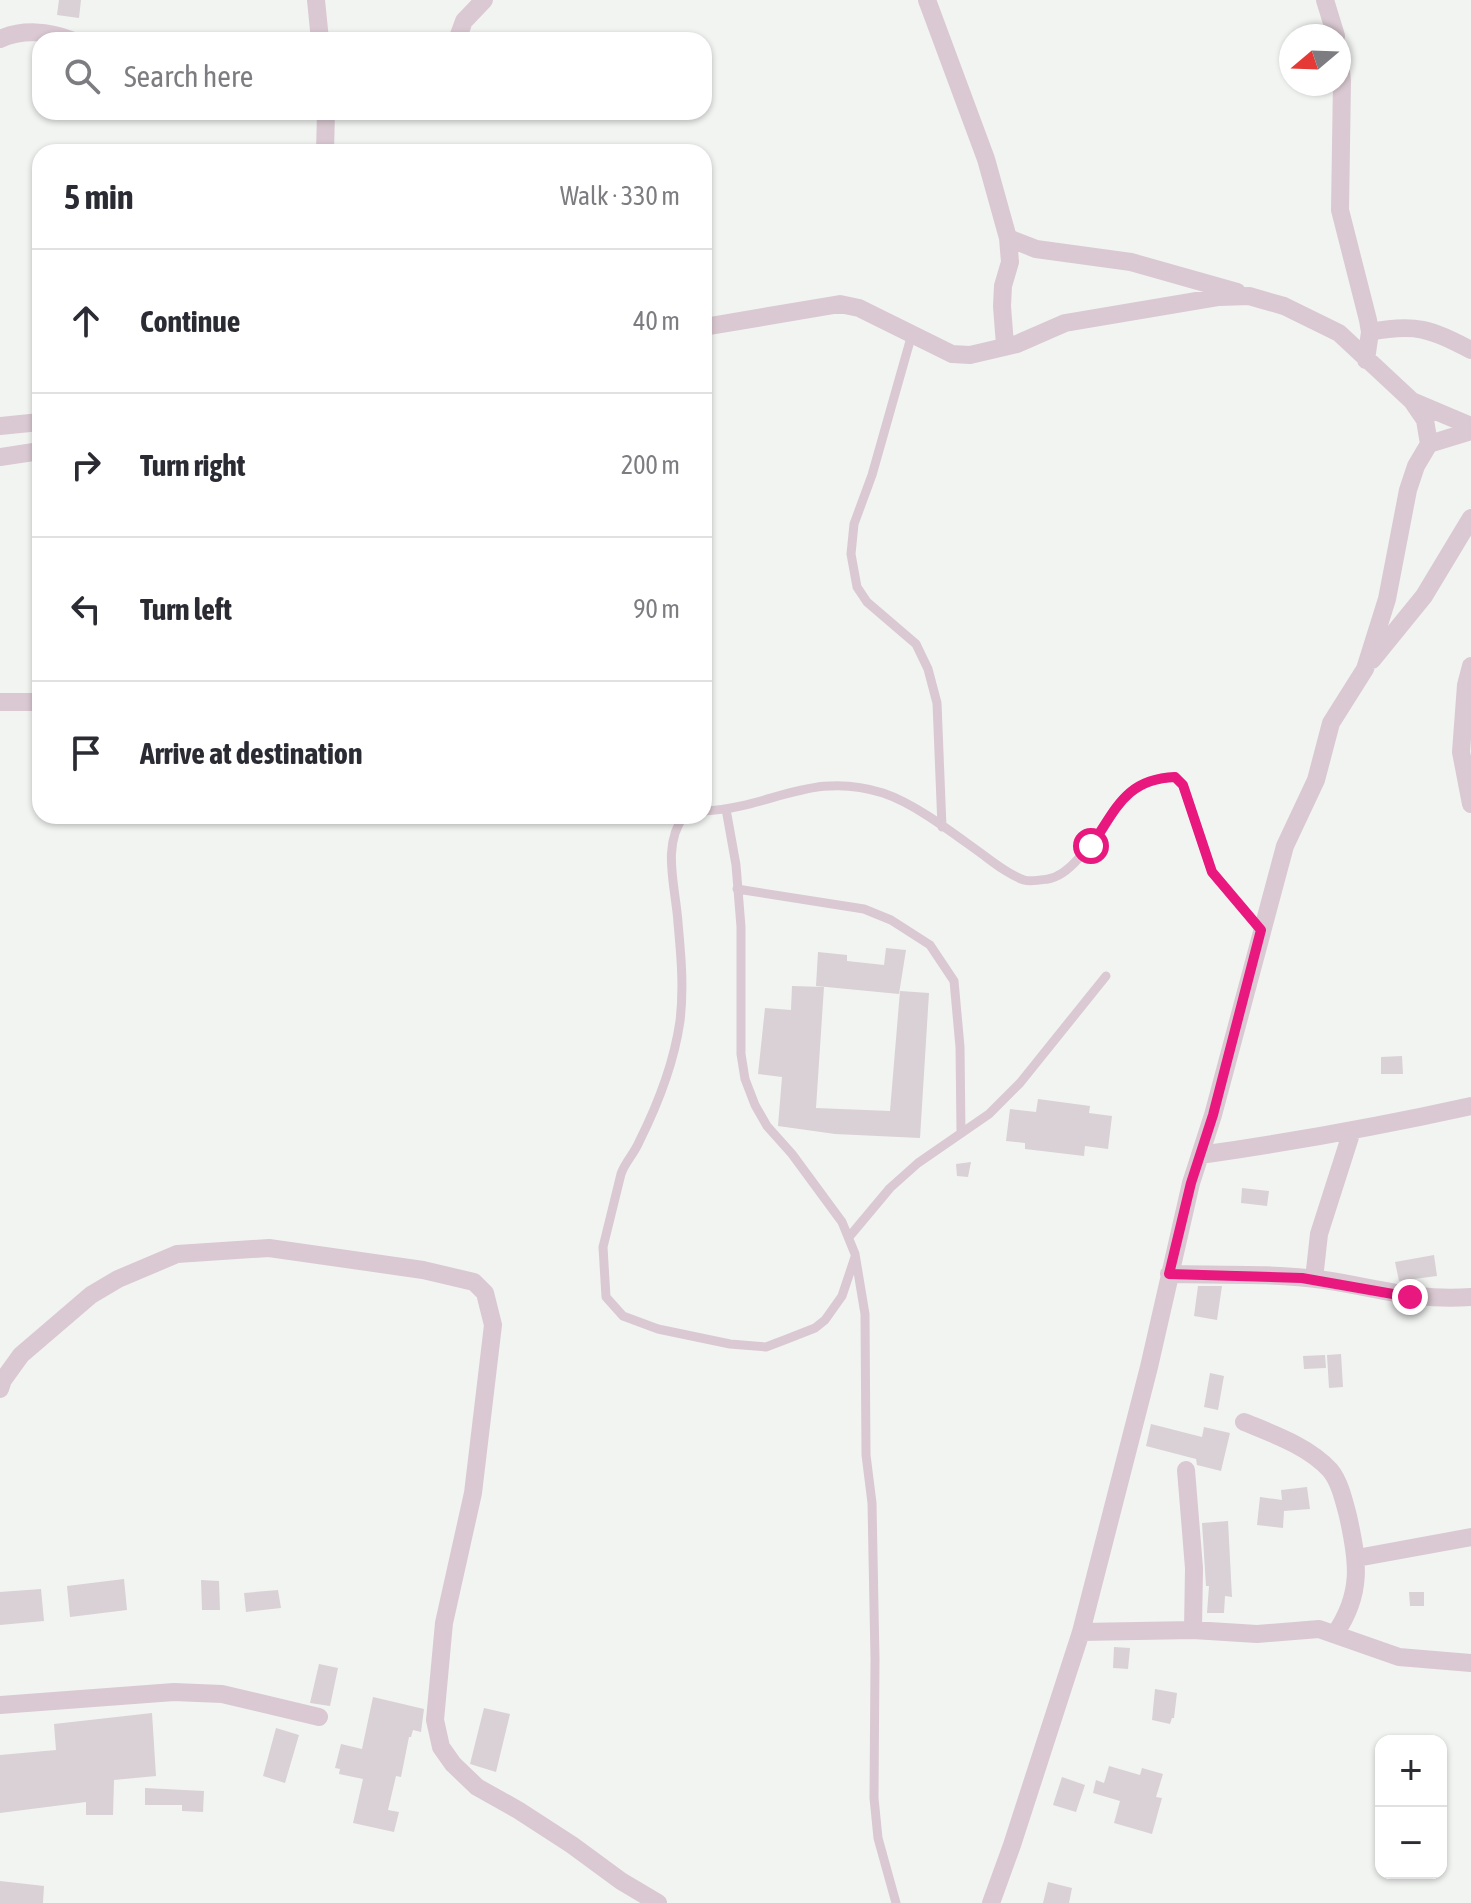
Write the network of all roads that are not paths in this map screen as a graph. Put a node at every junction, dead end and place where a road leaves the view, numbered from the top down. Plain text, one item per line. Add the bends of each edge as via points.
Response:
1 (316, 0) edge
2 (484, 0) edge
3 (927, 0) edge
4 (1325, 0) edge
5 (470, 7) edge
6 (1332, 24) edge
7 (319, 32) edge
8 (460, 32) edge
9 (32, 34) edge
10 (0, 39) edge
11 (1342, 96) edge
12 (326, 120) edge
13 (325, 144) edge
14 (1008, 238) junction
15 (1249, 296) junction
16 (712, 326) edge
17 (1370, 332) junction
18 (912, 334) junction
19 (1005, 345) junction
20 (1471, 350) edge
21 (1366, 360) junction
22 (1412, 401) junction
23 (32, 423) edge
24 (0, 426) edge
25 (1471, 429) edge
26 (1429, 444) junction
27 (32, 452) edge
28 (0, 457) edge
29 (1471, 518) edge
30 (1471, 666) edge
31 (1365, 669) junction
32 (0, 702) edge
33 (32, 702) edge
34 (1471, 804) edge
35 (726, 809) junction
36 (712, 810) edge
37 (672, 824) edge
38 (678, 824) edge
39 (942, 827) junction
40 (674, 829) junction
41 (737, 889) junction
42 (1261, 930) junction
43 (1106, 976) dead end
44 (1471, 1106) edge
45 (961, 1133) junction
46 (1350, 1137) dead end
47 (1200, 1155) junction
48 (849, 1237) junction
49 (855, 1254) junction
50 (1169, 1274) junction
51 (1314, 1279) junction
52 (1471, 1297) edge
53 (0, 1389) edge
54 (1244, 1422) dead end
55 (1186, 1470) dead end
56 (1471, 1537) edge
57 (1357, 1558) junction
58 (1193, 1630) junction
59 (1081, 1632) junction
60 (1335, 1634) junction
61 (1471, 1663) edge
62 (0, 1705) edge
63 (319, 1717) dead end
64 (658, 1903) edge
65 (896, 1903) edge
66 (991, 1903) edge

1 - 7 street
2 - 5 street
3 - 14 street via 986,159
4 - 6 street
5 - 8 street
9 - 10 street
11 - 17 street via 1340,210
12 - 13 street
14 - 15 street via 1036,249 1131,262
14 - 19 street via 1010,262 1002,306
15 - 19 street via 1065,323
15 - 21 street via 1313,318 1339,333
16 - 18 street via 840,304
17 - 20 street via 1409,326
17 - 21 street
18 - 19 street via 952,354
18 - 39 lane via 854,524 851,554 857,587 867,602 916,644 928,669 937,703
21 - 22 street
22 - 25 street
22 - 26 street via 1425,420
23 - 24 street
25 - 26 street
26 - 31 street via 1408,490 1387,599
27 - 28 street
29 - 31 street via 1424,596
30 - 34 street via 1461,752
31 - 42 street via 1331,723 1316,780 1285,846
32 - 33 street
35 - 36 lane
35 - 39 lane via 837,784 884,793
35 - 41 lane
37 - 40 lane
38 - 40 lane
39 - 42 lane via 1025,880 1051,879 1091,846 1128,792 1175,777 1183,785 1212,872
40 - 49 lane via 680,1021 667,1080 621,1174 603,1247 606,1297 623,1316 658,1329 766,1347 821,1324 842,1296
41 - 45 lane via 864,909 930,945 954,981
41 - 48 lane via 745,1079 767,1126
42 - 47 street
43 - 45 lane via 1020,1083
44 - 47 street
45 - 48 lane via 890,1188
46 - 51 street via 1319,1234
47 - 50 street
48 - 49 lane
49 - 65 lane via 865,1314 866,1455 872,1503 874,1798 878,1838
50 - 51 street
50 - 59 street
51 - 52 street via 1410,1297
53 - 64 street via 21,1355 91,1295 177,1254 269,1248 474,1282 485,1293 493,1325 473,1493 444,1623 435,1720 441,1747 477,1787
54 - 57 street via 1288,1440 1330,1470
55 - 58 street
56 - 57 street
57 - 60 street via 1352,1600
58 - 59 street
58 - 60 street via 1257,1634 1319,1629
59 - 66 street
60 - 61 street via 1399,1657
62 - 63 street via 186,1692 222,1694

